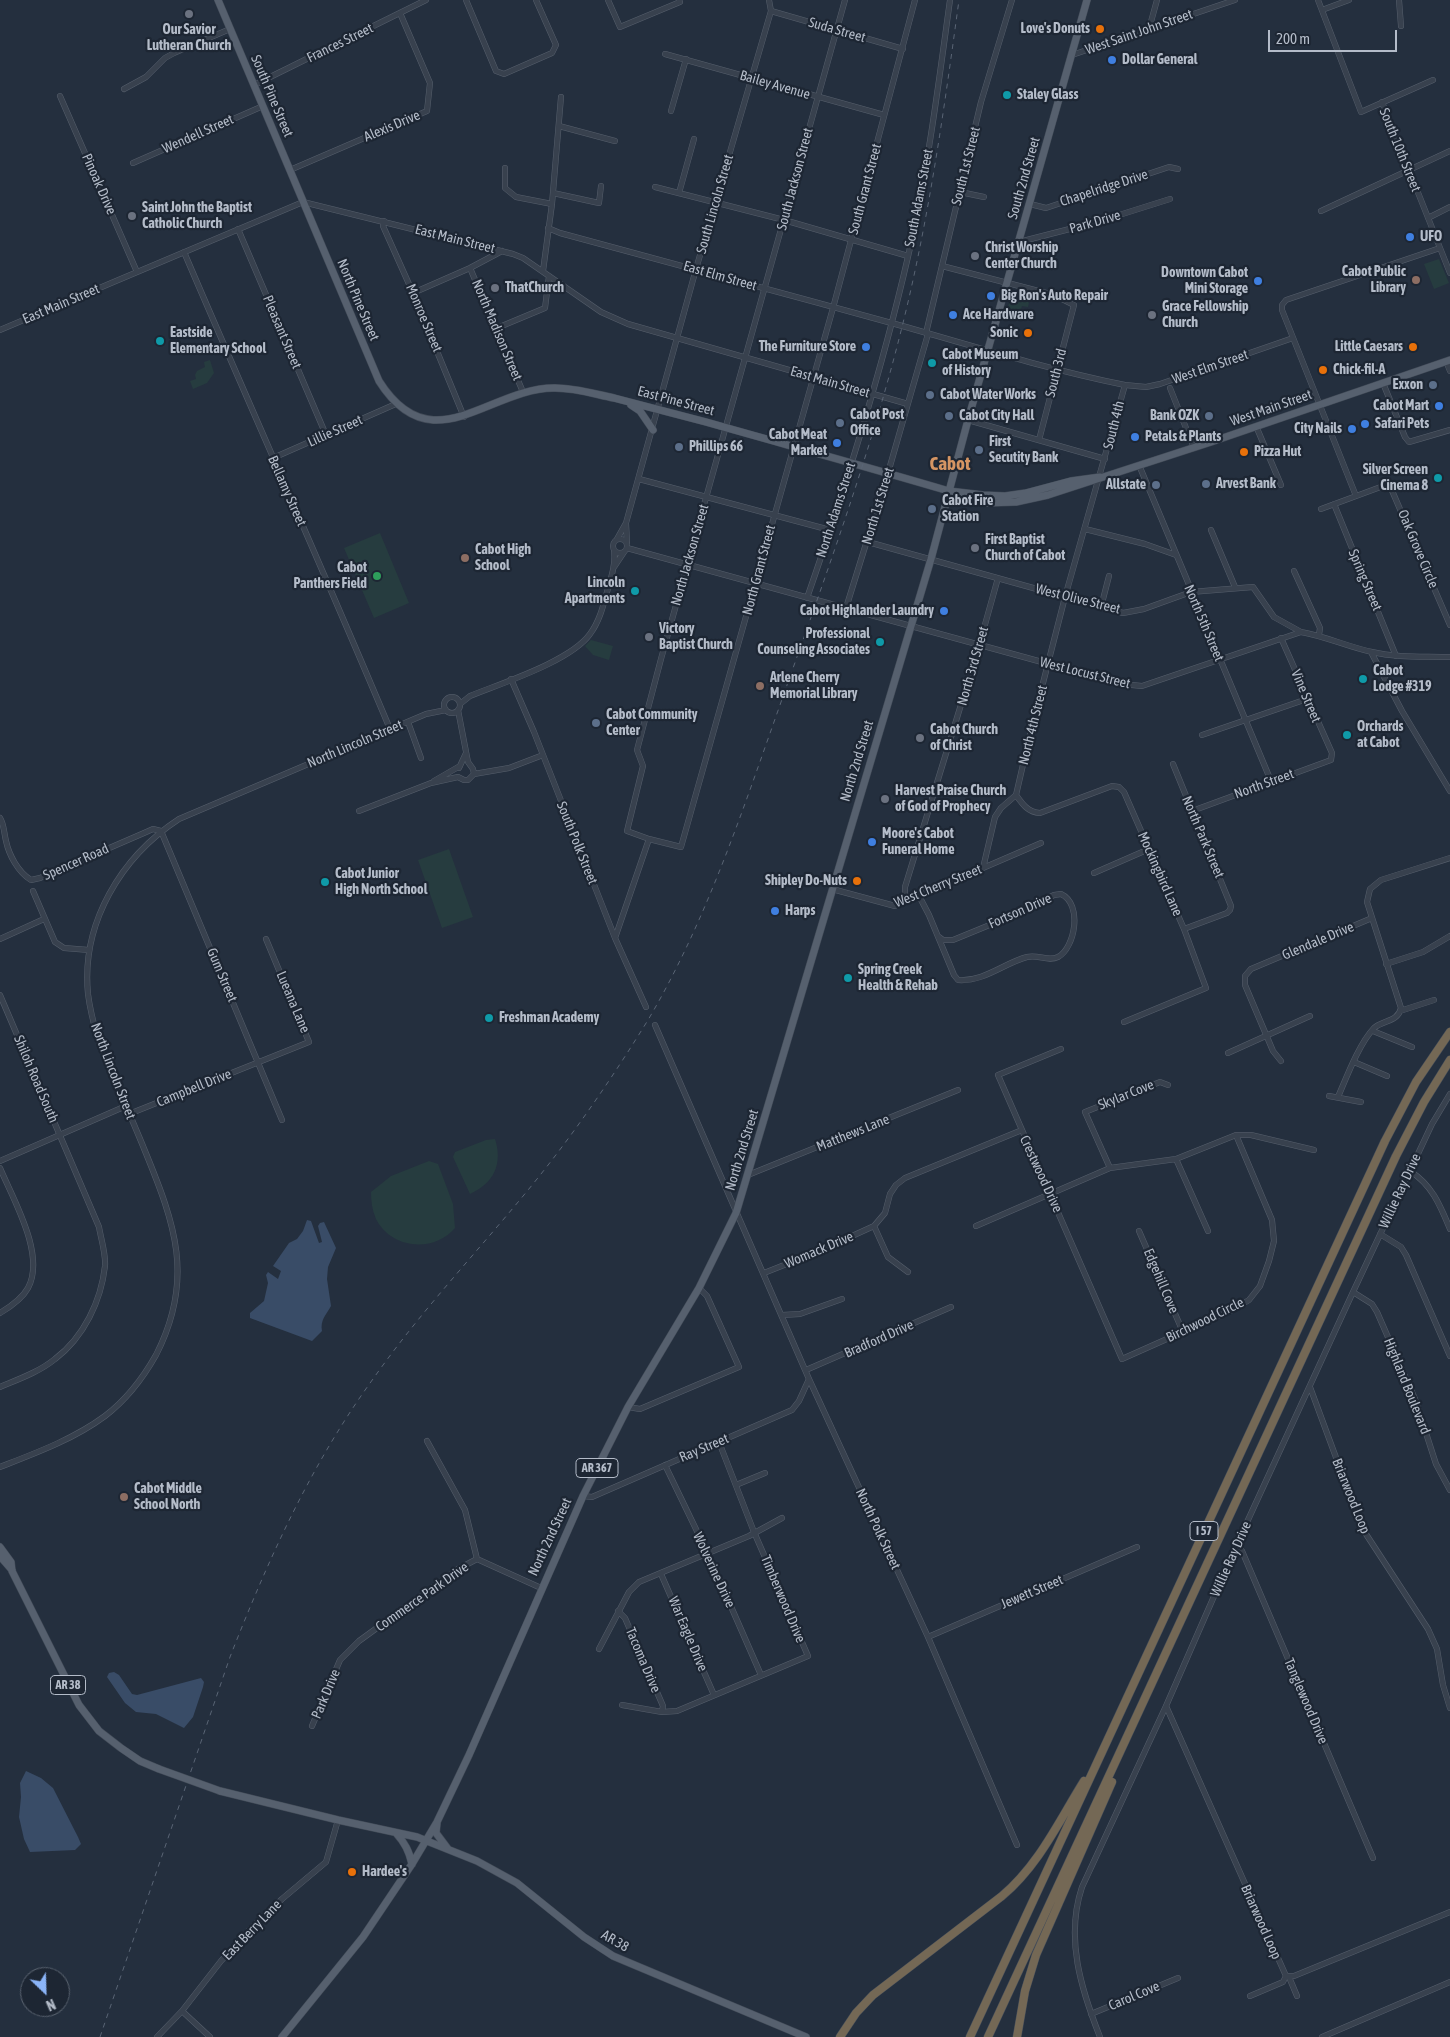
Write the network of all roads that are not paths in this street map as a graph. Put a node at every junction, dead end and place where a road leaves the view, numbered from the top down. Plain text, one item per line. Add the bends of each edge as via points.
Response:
1 (426, 0) edge
2 (466, 0) edge
3 (536, 0) edge
4 (608, 0) edge
5 (679, 0) edge
6 (769, 0) edge
7 (845, 0) edge
8 (915, 0) edge
9 (945, 0) edge
10 (950, 0) edge
11 (1012, 0) edge
12 (1087, 0) edge
13 (1157, 0) edge
14 (1235, 0) edge
15 (1318, 0) edge
16 (1349, 0) edge
17 (1399, 0) edge
18 (220, 1) edge
19 (1322, 10) junction
20 (771, 11) junction
21 (949, 11) junction
22 (400, 13) junction
23 (1400, 26) dead end
24 (230, 29) junction
25 (1149, 29) junction
26 (837, 30) junction
27 (903, 49) junction
28 (666, 54) dead end
29 (1072, 55) junction
30 (686, 60) junction
31 (752, 78) junction
32 (1433, 80) dead end
33 (254, 85) junction
34 (124, 89) dead end
35 (60, 96) dead end
36 (561, 97) dead end
37 (817, 97) junction
38 (1382, 102) junction
39 (263, 106) junction
40 (671, 111) dead end
41 (884, 115) junction
42 (559, 126) junction
43 (694, 140) dead end
44 (616, 141) dead end
45 (1450, 151) edge
46 (133, 163) dead end
47 (506, 168) dead end
48 (1178, 169) dead end
49 (290, 170) junction
50 (1409, 171) junction
51 (602, 186) dead end
52 (655, 187) dead end
53 (960, 192) junction
54 (553, 193) junction
55 (679, 193) junction
56 (984, 197) dead end
57 (1170, 199) dead end
58 (303, 202) junction
59 (716, 202) junction
60 (552, 204) junction
61 (1030, 204) junction
62 (1450, 207) edge
63 (1321, 211) dead end
64 (1428, 218) junction
65 (384, 220) junction
66 (784, 220) junction
67 (548, 228) junction
68 (238, 229) junction
69 (851, 239) junction
70 (1019, 242) junction
71 (1440, 248) junction
72 (502, 250) junction
73 (184, 252) junction
74 (908, 256) junction
75 (942, 266) junction
76 (470, 268) junction
77 (696, 269) junction
78 (543, 271) junction
79 (137, 272) junction
80 (1450, 273) edge
81 (549, 276) junction
82 (1008, 284) junction
83 (764, 289) junction
84 (413, 293) junction
85 (833, 308) junction
86 (892, 324) junction
87 (497, 328) junction
88 (0, 330) edge
89 (927, 333) junction
90 (677, 338) junction
91 (1293, 338) junction
92 (988, 351) junction
93 (744, 358) junction
94 (1448, 360) edge
95 (1057, 369) junction
96 (1450, 371) edge
97 (813, 377) junction
98 (1383, 383) junction
99 (1124, 388) junction
100 (1170, 388) dead end
101 (523, 392) junction
102 (872, 394) junction
103 (624, 401) junction
104 (398, 403) junction
105 (908, 404) junction
106 (1320, 404) junction
107 (658, 409) junction
108 (464, 417) junction
109 (968, 420) junction
110 (1256, 426) junction
111 (726, 428) junction
112 (653, 430) junction
113 (1450, 430) edge
114 (326, 436) junction
115 (1039, 440) junction
116 (792, 447) junction
117 (1194, 448) junction
118 (273, 458) junction
119 (1106, 459) junction
120 (852, 463) junction
121 (1139, 466) junction
122 (888, 473) junction
123 (1100, 476) junction
124 (639, 479) junction
125 (1281, 485) dead end
126 (949, 491) junction
127 (707, 496) junction
128 (1356, 496) junction
129 (1334, 504) junction
130 (1321, 509) dead end
131 (774, 515) junction
132 (626, 524) junction
133 (1085, 529) junction
134 (830, 530) junction
135 (1212, 530) dead end
136 (617, 539) junction
137 (868, 542) junction
138 (626, 547) junction
139 (614, 550) junction
140 (1176, 555) junction
141 (931, 559) junction
142 (688, 564) junction
143 (614, 568) junction
144 (1294, 571) dead end
145 (1109, 576) dead end
146 (998, 578) junction
147 (756, 584) junction
148 (1235, 587) junction
149 (1191, 592) junction
150 (1065, 596) junction
151 (807, 598) junction
152 (1101, 607) junction
153 (846, 608) junction
154 (1450, 625) edge
155 (911, 626) junction
156 (1301, 632) junction
157 (1320, 636) junction
158 (1281, 638) junction
159 (979, 646) junction
160 (1371, 652) junction
161 (1396, 656) junction
162 (1450, 657) edge
163 (1220, 660) junction
164 (1048, 664) junction
165 (511, 679) junction
166 (1307, 698) junction
167 (459, 704) junction
168 (447, 710) junction
169 (1245, 720) junction
170 (408, 722) junction
171 (459, 723) junction
172 (390, 729) junction
173 (1202, 735) dead end
174 (1332, 753) joint
175 (466, 754) junction
176 (543, 755) junction
177 (421, 758) dead end
178 (469, 764) junction
179 (1173, 764) dead end
180 (461, 766) junction
181 (474, 772) junction
182 (458, 777) junction
183 (1271, 781) junction
184 (432, 783) junction
185 (1450, 791) edge
186 (1016, 795) junction
187 (359, 811) dead end
188 (1192, 811) junction
189 (0, 818) edge
190 (161, 831) junction
191 (649, 839) junction
192 (1041, 843) dead end
193 (1149, 849) junction
194 (1450, 858) edge
195 (983, 868) junction
196 (1094, 873) dead end
197 (832, 889) junction
198 (33, 891) dead end
199 (918, 894) junction
200 (905, 898) junction
201 (1372, 918) junction
202 (44, 919) junction
203 (1184, 929) junction
204 (1450, 936) edge
205 (938, 937) junction
206 (615, 938) junction
207 (0, 939) edge
208 (266, 939) dead end
209 (953, 940) junction
210 (89, 950) junction
211 (945, 954) junction
212 (1386, 964) junction
213 (0, 995) edge
214 (1434, 1000) dead end
215 (646, 1007) dead end
216 (1400, 1011) junction
217 (1310, 1016) dead end
218 (1124, 1022) dead end
219 (655, 1025) dead end
220 (1373, 1031) junction
221 (1450, 1032) edge
222 (1267, 1036) junction
223 (1412, 1047) dead end
224 (1061, 1049) dead end
225 (1228, 1052) dead end
226 (1450, 1060) edge
227 (1282, 1061) dead end
228 (258, 1062) junction
229 (1354, 1062) junction
230 (1387, 1076) dead end
231 (1168, 1085) dead end
232 (958, 1090) dead end
233 (1450, 1094) edge
234 (1329, 1096) dead end
235 (1338, 1097) junction
236 (1361, 1102) dead end
237 (126, 1106) junction
238 (129, 1114) junction
239 (282, 1120) dead end
240 (1022, 1130) junction
241 (61, 1135) junction
242 (1236, 1136) junction
243 (1314, 1150) dead end
244 (1176, 1159) junction
245 (0, 1161) edge
246 (0, 1168) edge
247 (1110, 1168) junction
248 (1410, 1170) junction
249 (748, 1175) junction
250 (1050, 1194) junction
251 (736, 1214) junction
252 (874, 1226) junction
253 (976, 1226) dead end
254 (1450, 1229) edge
255 (1139, 1231) dead end
256 (1208, 1231) dead end
257 (1380, 1234) junction
258 (908, 1272) dead end
259 (764, 1273) junction
260 (699, 1288) junction
261 (1353, 1292) junction
262 (842, 1298) dead end
263 (951, 1307) dead end
264 (0, 1313) edge
265 (782, 1315) junction
266 (1182, 1332) junction
267 (1450, 1356) edge
268 (1122, 1359) joint
269 (806, 1370) junction
270 (809, 1379) junction
271 (0, 1387) edge
272 (1310, 1387) junction
273 (628, 1407) junction
274 (427, 1441) dead end
275 (720, 1442) junction
276 (665, 1465) junction
277 (0, 1467) edge
278 (765, 1473) dead end
279 (736, 1485) junction
280 (1450, 1490) edge
281 (583, 1496) junction
282 (782, 1518) dead end
283 (754, 1532) junction
284 (1236, 1546) junction
285 (0, 1547) edge
286 (1137, 1548) dead end
287 (708, 1554) junction
288 (0, 1556) edge
289 (477, 1559) junction
290 (12, 1571) junction
291 (662, 1574) junction
292 (541, 1588) junction
293 (618, 1611) junction
294 (928, 1637) junction
295 (359, 1641) joint
296 (599, 1649) dead end
297 (761, 1676) junction
298 (714, 1695) junction
299 (622, 1705) dead end
300 (1166, 1706) junction
301 (1450, 1708) edge
302 (662, 1712) junction
303 (1138, 1714) junction
304 (312, 1726) dead end
305 (1102, 1752) junction
306 (338, 1820) junction
307 (437, 1822) junction
308 (396, 1833) junction
309 (426, 1841) junction
310 (1017, 1845) dead end
311 (450, 1851) junction
312 (1373, 1858) dead end
313 (412, 1864) junction
314 (1450, 1912) edge
315 (1288, 1976) junction
316 (1178, 1978) dead end
317 (1450, 1982) edge
318 (1250, 1996) dead end
319 (1297, 1996) dead end
320 (182, 2011) junction
321 (1091, 2014) junction
322 (158, 2037) edge
323 (210, 2037) edge
324 (282, 2037) edge
325 (806, 2037) edge
326 (840, 2037) edge
327 (970, 2037) edge
328 (988, 2037) edge
329 (1017, 2037) edge
330 (1100, 2037) edge
331 (1322, 2037) edge

1 - 22 street, Frances Street
2 - 3 street via 496,71 504,74 552,54 556,45
4 - 5 street via 620,27
6 - 20 street, South Lincoln Street
7 - 26 street, South Jackson Street
8 - 27 street, South Grant Street
9 - 21 street
10 - 21 street, South Adams Street
11 - 53 street, South 1st Street via 990,70
12 - 29 main road, South 2nd Street / AR 367
13 - 25 street
14 - 25 street, West Saint John Street
15 - 19 street, South 10th Street
16 - 19 street
17 - 23 street
18 - 24 main road, South Pine Street
19 - 38 street, South 10th Street via 1361,112
20 - 26 street, Suda Street
20 - 31 street, South Lincoln Street
21 - 74 street, South Adams Street
22 - 33 street, Frances Street
22 - 49 street, Alexis Drive via 430,83 427,111
24 - 33 main road, South Pine Street
24 - 34 street via 165,58 146,77
25 - 29 street, West Saint John Street
26 - 27 street, Suda Street
26 - 37 street, South Jackson Street
27 - 41 street, South Grant Street
28 - 30 street, Bailey Avenue
29 - 61 main road, South 2nd Street / AR 367
30 - 31 street, Bailey Avenue
30 - 40 street
31 - 37 street, Bailey Avenue
31 - 59 street, South Lincoln Street
32 - 38 street
33 - 39 main road, South Pine Street
35 - 79 street, Pinoak Drive
36 - 42 street
37 - 41 street, Bailey Avenue
37 - 66 street, South Jackson Street
38 - 50 street, South 10th Street
39 - 46 street, Wendell Street
39 - 49 main road, South Pine Street
41 - 69 street, South Grant Street
42 - 44 street
42 - 54 street
43 - 55 street
45 - 50 street
47 - 60 street via 505,188 516,197
48 - 61 street, Chapelridge Drive via 1169,167 1046,208
49 - 58 main road, South Pine Street
50 - 63 street
50 - 64 street, South 10th Street
51 - 54 street via 598,203
52 - 55 street
53 - 56 street
53 - 75 street, South 1st Street
54 - 60 street
55 - 59 street
57 - 70 street, Park Drive
58 - 65 street, East Main Street
58 - 68 street, East Main Street
58 - 104 main road, North Pine Street via 379,381
59 - 66 street
59 - 77 street, South Lincoln Street
60 - 67 street
61 - 70 main road, South 2nd Street / AR 367
62 - 64 street
64 - 71 street, South 10th Street
65 - 72 street, East Main Street
65 - 84 street, Monroe Street via 383,226
66 - 69 street
66 - 83 street, South Jackson Street
67 - 77 street, East Elm Street
67 - 78 street
68 - 73 street, East Main Street
68 - 114 street, Pleasant Street
69 - 74 street
69 - 85 street, South Grant Street
70 - 82 main road, South 2nd Street / AR 367
71 - 80 street, South 10th Street
71 - 91 street via 1286,300 1282,310
72 - 76 street
72 - 78 street, East Main Street
73 - 79 street, East Main Street
73 - 118 street, Bellamy Street
74 - 86 street, South Adams Street
75 - 82 street
75 - 89 street, South 1st Street
76 - 84 street
76 - 87 street, North Madison Street
77 - 83 street, East Elm Street
77 - 90 street, South Lincoln Street
78 - 81 street, East Main Street
79 - 88 street, East Main Street
81 - 87 street via 545,308
81 - 90 street, East Main Street via 601,312 628,324
82 - 92 main road, South 2nd Street / AR 367
82 - 95 street, South 3rd via 1054,295 1074,305
83 - 85 street, East Elm Street
83 - 93 street, South Jackson Street
84 - 108 street, Monroe Street
85 - 86 street, East Elm Street
85 - 97 street, South Grant Street
86 - 89 street, West Elm Street
86 - 102 street, South Adams Street
87 - 101 street, North Madison Street
89 - 92 street, West Elm Street
89 - 105 street, South 1st Street
90 - 93 street, East Main Street
90 - 107 street, South Lincoln Street
91 - 99 street, West Elm Street via 1173,380 1146,387
91 - 106 street
92 - 95 street, West Elm Street
92 - 109 main road, South 2nd Street / AR 367
93 - 97 street, East Main Street
93 - 111 street, North Jackson Street
94 - 96 street
94 - 98 main road, West Main Street
95 - 99 street, West Elm Street
95 - 115 street, South 3rd
97 - 102 street, East Main Street
97 - 116 street, North Grant Street
98 - 106 main road, West Main Street
98 - 113 street via 1409,442
99 - 119 street, South 4th
100 - 117 street
101 - 103 main road, East Pine Street via 546,388 576,389
101 - 108 main road, East Pine Street
102 - 105 street, East Main Street
102 - 120 street, North Adams Street
103 - 107 main road, East Pine Street
103 - 112 main road via 640,411
104 - 108 main road, East Pine Street via 410,412 432,419
104 - 114 street, Lillie Street
105 - 122 street, North 1st Street
106 - 110 main road, West Main Street
106 - 128 street
107 - 111 main road, East Pine Street
107 - 112 street
109 - 115 street
109 - 126 main road, North 2nd Street / AR 367
110 - 117 main road, West Main Street
110 - 125 street
111 - 116 main road, East Pine Street
111 - 127 street, North Jackson Street
112 - 124 street
114 - 118 street, Lillie Street
115 - 119 street
116 - 120 main road, East Pine Street
116 - 131 street, North Grant Street
117 - 121 main road, West Main Street
118 - 172 street, Bellamy Street
119 - 123 street, North 4th Street
120 - 122 main road, East Pine Street
120 - 134 street, North Adams Street
121 - 123 main road, West Main Street
121 - 140 street, North 5th Street
122 - 126 main road, East Pine Street
122 - 137 street, North 1st Street
123 - 126 main road, West Main Street via 1005,496
123 - 133 street, North 4th Street
124 - 127 street
124 - 132 street
126 - 141 main road, North 2nd Street / AR 367
127 - 131 street
127 - 142 street, North Jackson Street
128 - 129 street, Oak Grove Circle
128 - 154 street, Oak Grove Circle via 1390,486
129 - 130 street, Oak Grove Circle
129 - 161 street, Spring Street
131 - 134 street
131 - 147 street, North Grant Street
132 - 136 street
132 - 138 street
133 - 140 street
133 - 150 street, North 4th Street
134 - 151 street, North Adams Street
135 - 148 street
136 - 138 street via 622,538
136 - 139 street via 613,544
137 - 141 street, West Olive Street
137 - 153 street, North 1st Street
138 - 139 street via 618,553
138 - 142 street, West Locust Street
138 - 143 street
139 - 143 street
140 - 149 street, North 5th Street
141 - 146 street, West Olive Street
141 - 155 main road, North 2nd Street / AR 367
142 - 147 street, West Locust Street
142 - 191 street, North Jackson Street via 637,750 643,766 627,831
143 - 165 street via 601,614 586,639 565,656
144 - 157 street via 1320,628
145 - 152 street
146 - 150 street, West Olive Street
146 - 159 street, North 3rd Street
147 - 151 street, West Locust Street
147 - 191 street, North Grant Street via 681,847
148 - 149 street, West Olive Street
148 - 156 street, West Olive Street via 1253,587 1274,617
149 - 152 street, West Olive Street via 1144,609 1122,612
149 - 163 street, North 5th Street
150 - 152 street, West Olive Street
150 - 164 street, North 4th Street
151 - 153 street, West Locust Street
153 - 155 street, West Locust Street
155 - 159 street, West Locust Street
155 - 197 main road, North 2nd Street / AR 367
156 - 157 street, West Locust Street
156 - 158 street, West Locust Street
157 - 160 street, West Locust Street
158 - 163 street, West Locust Street
158 - 166 street, Vine Street
159 - 164 street, West Locust Street
159 - 200 street, North 3rd Street via 905,888
160 - 161 street, West Locust Street
160 - 185 street
161 - 162 street, West Locust Street
163 - 164 street, West Locust Street via 1142,686 1122,684
163 - 169 street, North 5th Street
164 - 186 street, North 4th Street
165 - 167 street
165 - 176 street, South Polk Street
166 - 169 street
166 - 174 street, Vine Street
167 - 168 street
167 - 168 street via 454,697 449,698 445,700
167 - 171 street
168 - 170 street, North Lincoln Street
168 - 171 street
169 - 173 street
169 - 183 street, North 5th Street
170 - 172 street, North Lincoln Street
170 - 177 street
171 - 175 street via 465,738
172 - 190 street, North Lincoln Street via 200,809
174 - 183 street, North Street via 1326,762
175 - 178 street
175 - 180 street
176 - 181 street via 509,768
176 - 206 street, South Polk Street
178 - 180 street
178 - 181 street
179 - 188 street, North Park Street
180 - 182 street
180 - 184 street
181 - 182 street via 466,781
182 - 184 street
183 - 188 street, North Street
184 - 187 street
186 - 193 street, Mockingbird Lane via 1024,807 1040,813 1112,786 1119,787
186 - 195 street via 995,817
188 - 203 street, North Park Street via 1232,912
189 - 190 street, Spencer Road via 13,859 30,880 153,829
190 - 210 street, North Lincoln Street via 131,860 115,882 101,910
190 - 228 street, Gum Street
191 - 206 street
192 - 195 street, West Cherry Street
193 - 196 street
193 - 203 street, Mockingbird Lane
194 - 201 street via 1374,885 1367,902
195 - 199 street, West Cherry Street
197 - 200 street, West Cherry Street via 888,906 895,906
197 - 249 main road, North 2nd Street / AR 367
198 - 202 street
199 - 200 street, West Cherry Street
199 - 205 street, Fortson Drive
201 - 212 street
201 - 222 street, Glendale Drive via 1251,969 1244,976
202 - 207 street
202 - 210 street via 59,946
203 - 218 street, Mockingbird Lane via 1206,988
204 - 212 street via 1423,952
205 - 209 street
205 - 211 street, Fortson Drive
206 - 215 street, South Polk Street
208 - 228 street, Lueana Lane via 309,1042
209 - 211 street
209 - 211 street, Fortson Drive via 1054,895 1066,896 1075,914 1068,944 1056,958 1028,957 965,981 954,975
210 - 237 street, North Lincoln Street via 90,1009 98,1040
212 - 216 street
213 - 241 street, Shiloh Road South
214 - 216 street
216 - 220 street via 1395,1018
217 - 222 street
219 - 251 street
220 - 223 street
220 - 229 street
221 - 305 highway, I 57 via 1416,1082 1385,1141
222 - 225 street
222 - 227 street, Glendale Drive via 1273,1051
224 - 240 street via 998,1074
226 - 303 highway, I 57 via 1396,1156
228 - 238 street, Campbell Drive
228 - 239 street, Gum Street
229 - 230 street
229 - 235 street
231 - 247 street, Skylar Cove via 1160,1082 1085,1112
232 - 249 street, Matthews Lane
233 - 248 street, Willie Ray Drive
234 - 235 street
235 - 236 street
237 - 238 street, North Lincoln Street
237 - 241 street
238 - 277 street, North Lincoln Street via 166,1204 175,1236 177,1285 163,1340 139,1382 105,1416 66,1439
240 - 250 street, Crestwood Drive
240 - 252 street, Crestwood Drive via 905,1178 890,1194 885,1213
241 - 245 street
241 - 271 street, Shiloh Road South via 99,1227 105,1264 99,1294 89,1320 55,1360
242 - 243 street via 1251,1136
242 - 244 street
242 - 266 street, Birchwood Circle via 1272,1220 1274,1241 1269,1261 1260,1286 1249,1300
244 - 247 street
244 - 256 street
246 - 264 street via 33,1246 35,1265 28,1287 16,1302
247 - 250 street
248 - 254 street via 1431,1187
248 - 257 street, Willie Ray Drive
249 - 251 main road, North 2nd Street / AR 367
250 - 253 street
250 - 268 street, Crestwood Drive
251 - 259 street, North Polk Street
251 - 260 main road, North 2nd Street / AR 367
252 - 258 street via 888,1257
252 - 259 street, Womack Drive
255 - 266 street, Edgehill Cove
257 - 261 street, Willie Ray Drive
257 - 267 street via 1401,1247 1406,1255
259 - 265 street, North Polk Street
260 - 273 main road, North 2nd Street / AR 367
260 - 273 street via 707,1296 739,1366 640,1408
261 - 272 street, Willie Ray Drive
261 - 280 street, Highland Boulevard via 1372,1304 1377,1312 1415,1399 1436,1464
262 - 265 street via 800,1314
263 - 269 street, Bradford Drive
265 - 269 street, North Polk Street
266 - 268 street, Birchwood Circle
269 - 270 street, North Polk Street
270 - 275 street, Ray Street via 792,1410
270 - 294 street, North Polk Street
272 - 284 street, Willie Ray Drive
272 - 301 street, Briarwood Loop via 1362,1528 1428,1629 1437,1649
273 - 281 main road, North 2nd Street / AR 367
274 - 289 street via 465,1510
275 - 276 street, Ray Street
275 - 279 street, Timberwood Drive
276 - 281 street, Ray Street via 592,1496
276 - 287 street, Wolverine Drive
278 - 279 street
279 - 283 street, Timberwood Drive
281 - 292 main road, North 2nd Street / AR 367
282 - 283 street
283 - 287 street
283 - 297 street, Timberwood Drive via 808,1656
284 - 300 street, Willie Ray Drive
284 - 312 street, Tanglewood Drive via 1242,1551
285 - 290 main road, AR 38 via 11,1562
286 - 294 street, Jewett Street
287 - 291 street
287 - 297 street, Wolverine Drive
288 - 290 main road, AR 38
289 - 292 street, Commerce Park Drive
289 - 295 street, Commerce Park Drive via 458,1569
290 - 306 main road, AR 38 / AR 38, bridge via 79,1705 99,1731 121,1748 140,1761 220,1791
291 - 293 street via 639,1582
291 - 298 street, War Eagle Drive
292 - 307 main road, North 2nd Street / AR 367
293 - 296 street
293 - 302 street, Tacoma Drive via 625,1618 663,1706
294 - 310 street, North Polk Street
295 - 304 street, Park Drive via 340,1660
297 - 298 street, Timberwood Drive
298 - 302 street, Timberwood Drive via 677,1711
299 - 302 street, Timberwood Drive
300 - 315 street, Briarwood Loop
300 - 321 street, Willie Ray Drive via 1078,1896 1074,1933 1076,1959
303 - 328 highway, I 57
303 - 329 highway via 1131,1737 1036,1954
305 - 326 highway via 1039,1856 1020,1880 872,1996
305 - 327 highway, I 57
306 - 308 main road, AR 38
306 - 320 street, East Berry Lane via 326,1862 253,1926
307 - 309 main road, North 2nd Street / AR 367
307 - 311 main road via 436,1833
308 - 309 main road, AR 38
308 - 313 main road via 409,1851
309 - 311 main road, AR 38
309 - 313 main road, AR 367
311 - 325 main road, AR 38 via 494,1869 517,1883 613,1956
313 - 324 main road, AR 367 via 363,1937
314 - 315 street
315 - 318 street via 1283,1982
315 - 319 street, Briarwood Loop
316 - 321 street, Carol Cove
317 - 331 street
320 - 322 street, East Berry Lane
320 - 323 street
321 - 330 street, Willie Ray Drive

